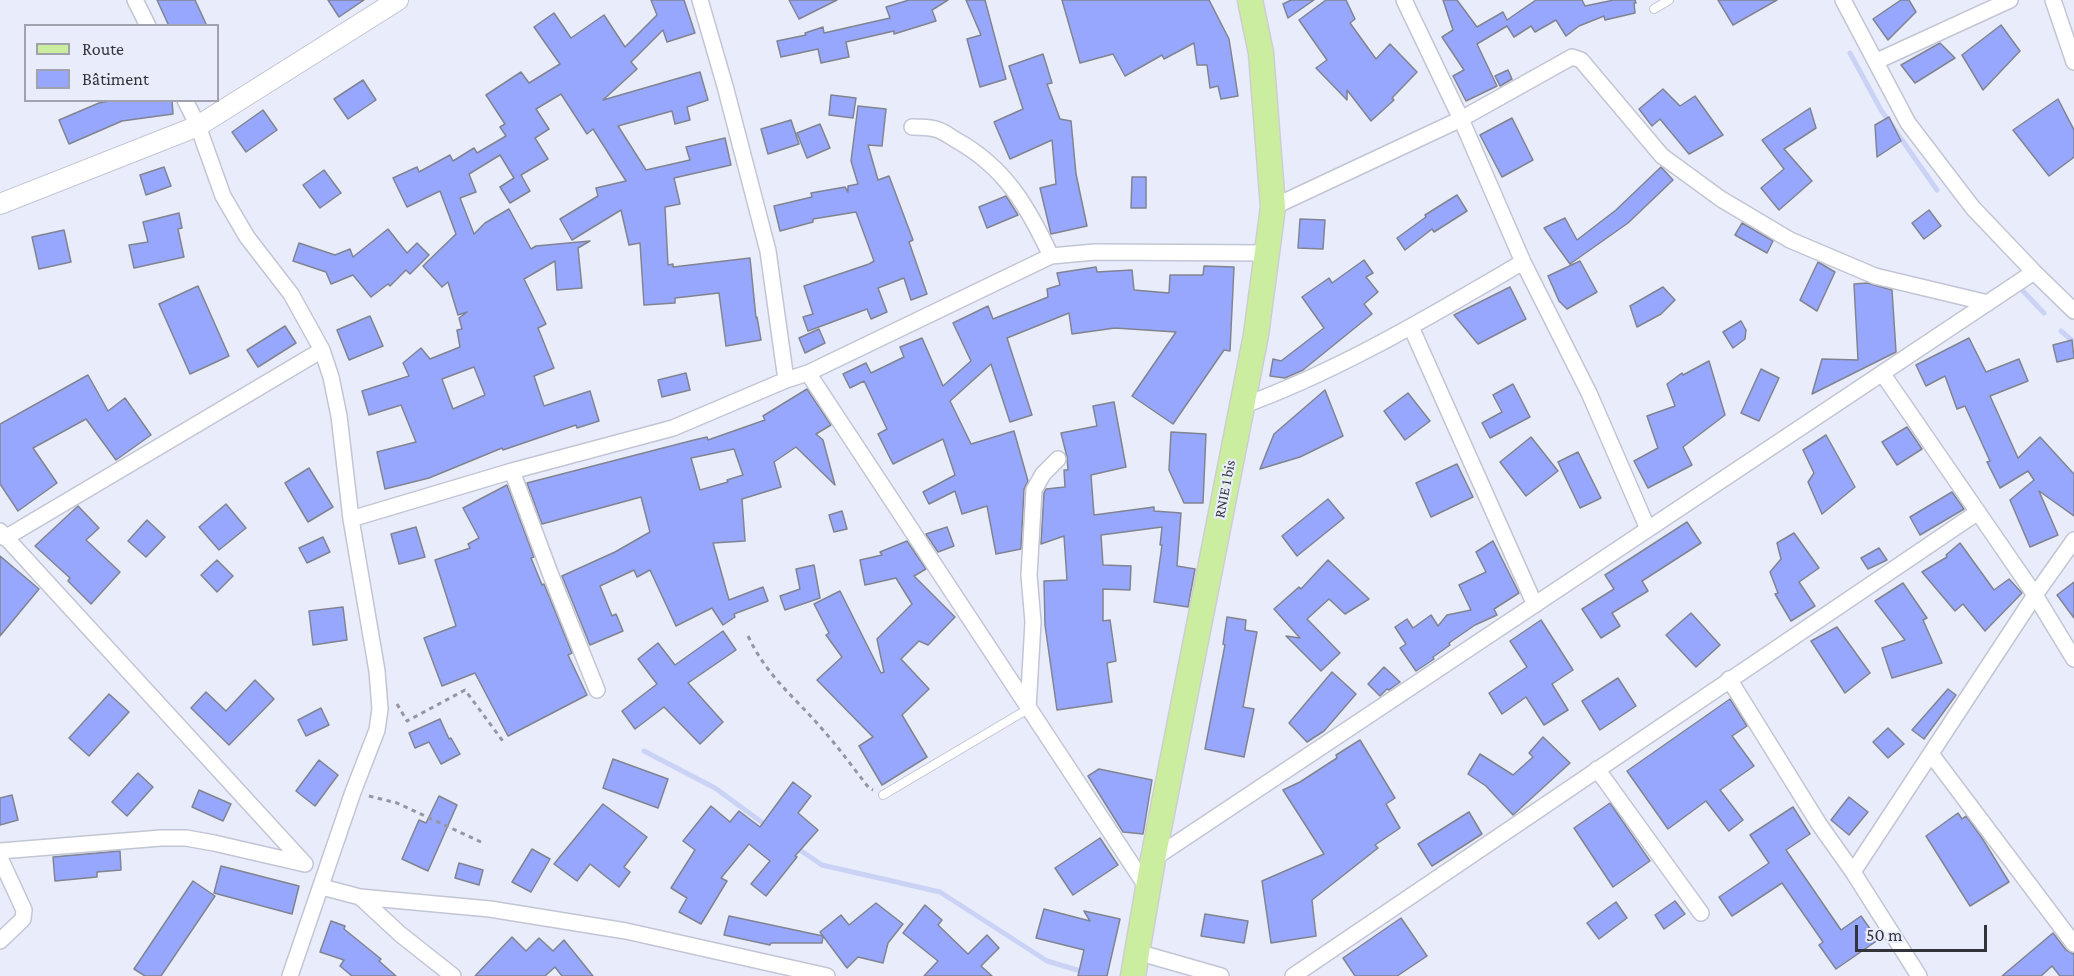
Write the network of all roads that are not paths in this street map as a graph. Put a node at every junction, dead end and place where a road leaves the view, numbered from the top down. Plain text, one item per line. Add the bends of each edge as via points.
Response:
1 (135, 0) edge
2 (398, 0) edge
3 (700, 0) edge
4 (1250, 0) edge
5 (1404, 0) edge
6 (1669, 0) edge
7 (1843, 0) edge
8 (2010, 0) edge
9 (2053, 0) edge
10 (1654, 9) dead end
11 (147, 24) edge
12 (1876, 61) junction
13 (2074, 62) edge
14 (186, 102) edge
15 (1461, 119) junction
16 (198, 126) junction
17 (912, 126) dead end
18 (0, 204) edge
19 (1273, 207) junction
20 (1267, 253) junction
21 (1051, 256) junction
22 (1523, 262) junction
23 (2034, 272) junction
24 (1988, 303) junction
25 (2074, 311) edge
26 (1411, 327) junction
27 (322, 350) junction
28 (808, 373) junction
29 (1882, 373) junction
30 (786, 380) junction
31 (1242, 406) junction
32 (1058, 459) dead end
33 (512, 471) junction
34 (1978, 512) junction
35 (351, 519) junction
36 (1648, 529) junction
37 (2, 534) edge
38 (2074, 540) edge
39 (2035, 595) junction
40 (1535, 604) junction
41 (2074, 658) edge
42 (1729, 679) junction
43 (597, 690) dead end
44 (1028, 709) junction
45 (1931, 754) junction
46 (1598, 768) junction
47 (883, 795) road end
48 (0, 851) edge
49 (0, 858) edge
50 (1153, 859) junction
51 (305, 864) junction
52 (325, 872) junction
53 (1853, 872) junction
54 (322, 887) junction
55 (1148, 889) junction
56 (360, 897) junction
57 (1701, 913) dead end
58 (0, 941) edge
59 (2074, 944) edge
60 (1137, 952) junction
61 (290, 976) edge
62 (453, 976) edge
63 (827, 976) edge
64 (1133, 976) edge
65 (1221, 976) edge
66 (1293, 976) edge
67 (1919, 976) edge

1 - 11 street
2 - 16 street
3 - 30 street via 768,251
4 - 19 main road, RNIE 1 bis via 1261,53
5 - 15 street
6 - 10 lane
7 - 12 street
8 - 12 street
9 - 13 street
12 - 23 street via 1908,123 1973,208
14 - 16 street
15 - 19 street
15 - 22 street
15 - 24 street via 1572,57 1581,60 1662,156 1721,199 1790,240 1875,276
16 - 18 street
16 - 27 street via 223,196 247,237 291,294
17 - 21 street via 936,129 993,166 1015,189
19 - 20 main road, RNIE 1 bis
20 - 21 street via 1095,252
20 - 31 main road, RNIE 1 bis
21 - 28 street
22 - 26 street
22 - 36 street via 1589,393
23 - 24 street
23 - 25 street
24 - 29 street
26 - 31 street via 1294,386
26 - 40 street
27 - 35 street via 339,417
27 - 37 street
28 - 30 street
28 - 44 street
29 - 34 street
29 - 36 street
30 - 33 street via 673,428
31 - 50 main road, RNIE 1 bis
32 - 44 street via 1034,490
33 - 35 street
33 - 43 street
34 - 39 street
34 - 42 street
35 - 52 street via 380,709 377,730
36 - 40 street
37 - 51 street
38 - 39 street
39 - 41 street
39 - 45 street
40 - 50 street
42 - 46 street
42 - 53 street
44 - 47 lane
44 - 55 street
45 - 53 street
45 - 59 street
46 - 57 street
46 - 66 street
48 - 51 street via 186,838
49 - 58 street via 24,910 23,919
50 - 55 main road, RNIE 1 bis
51 - 52 street
52 - 54 street
53 - 67 street
54 - 56 street
54 - 61 street
55 - 60 main road, RNIE 1 bis
56 - 62 street
56 - 63 street via 490,909 626,931
60 - 64 main road, RNIE 1 bis
60 - 65 street

